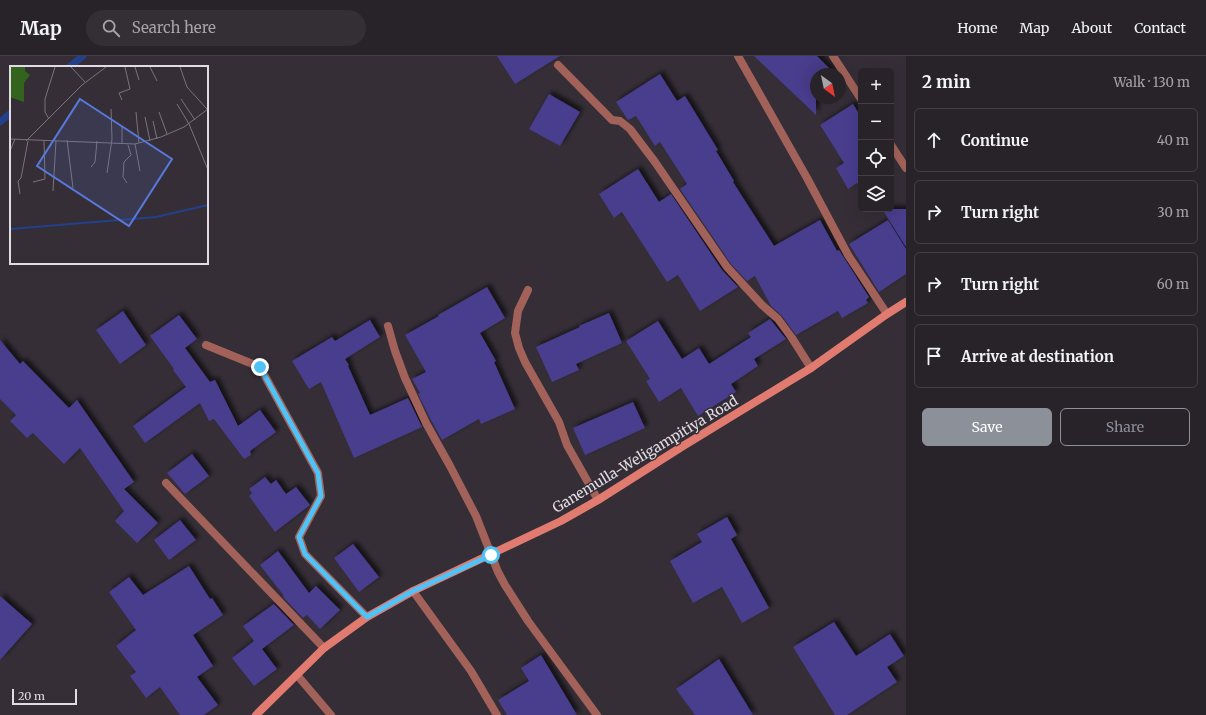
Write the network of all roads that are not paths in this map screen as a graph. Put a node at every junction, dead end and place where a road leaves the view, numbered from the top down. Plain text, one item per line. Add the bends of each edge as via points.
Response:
1 (738, 56) edge
2 (833, 56) edge
3 (558, 65) dead end
4 (858, 94) edge
5 (894, 150) edge
6 (906, 168) edge
7 (528, 290) dead end
8 (906, 302) edge
9 (887, 314) junction
10 (388, 326) dead end
11 (206, 345) dead end
12 (811, 368) junction
13 (166, 483) dead end
14 (598, 500) junction
15 (491, 555) junction
16 (413, 591) junction
17 (367, 617) junction
18 (324, 648) junction
19 (297, 675) junction
20 (256, 715) edge
21 (331, 715) edge
22 (497, 715) edge
23 (597, 715) edge

1 - 9 street via 848,255
2 - 4 street
3 - 12 street via 612,120 620,121 630,129 727,267 762,305 778,318
5 - 6 street
7 - 14 street via 518,311 515,333 519,348 559,422 567,445
8 - 9 street, Ganemulla-Weligampitiya Road
9 - 12 street, Ganemulla-Weligampitiya Road
10 - 15 street via 405,378 476,516
11 - 17 street via 260,367 318,473 321,496 299,537 305,554
12 - 14 street, Ganemulla-Weligampitiya Road
13 - 18 street
14 - 15 street, Ganemulla-Weligampitiya Road
15 - 16 street, Ganemulla-Weligampitiya Road
15 - 23 street via 516,603
16 - 17 street, Ganemulla-Weligampitiya Road
16 - 22 street via 471,671
17 - 18 street, Ganemulla-Weligampitiya Road
18 - 19 street, Ganemulla-Weligampitiya Road
19 - 20 street, Ganemulla-Weligampitiya Road
19 - 21 street

